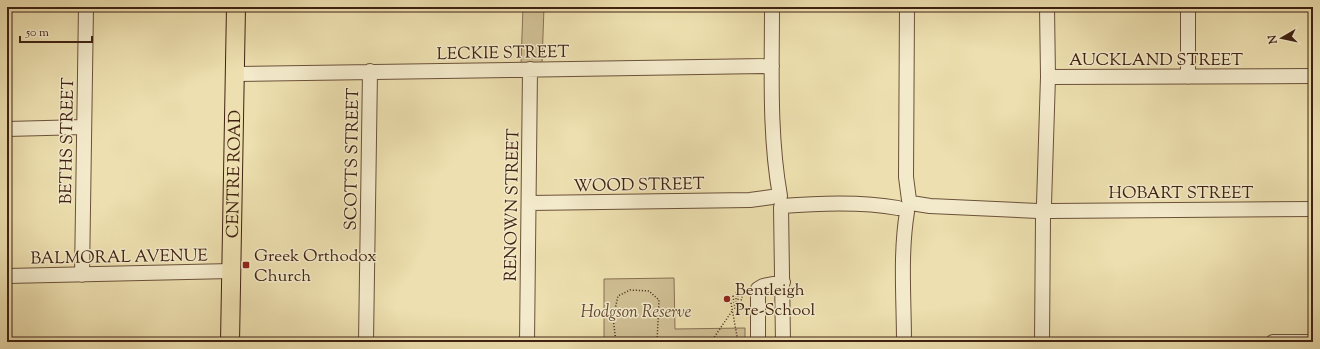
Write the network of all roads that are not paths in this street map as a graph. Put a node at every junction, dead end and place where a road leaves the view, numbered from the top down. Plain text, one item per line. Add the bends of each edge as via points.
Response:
1 (86, 7) edge
2 (236, 7) edge
3 (772, 7) edge
4 (907, 7) edge
5 (1047, 7) edge
6 (1188, 7) edge
7 (772, 66) junction
8 (530, 69) junction
9 (370, 71) junction
10 (235, 74) junction
11 (1313, 76) edge
12 (1048, 77) junction
13 (1188, 77) junction
14 (84, 127) junction
15 (7, 129) edge
16 (777, 202) junction
17 (529, 203) junction
18 (905, 205) junction
19 (1313, 209) edge
20 (1044, 211) junction
21 (232, 272) junction
22 (82, 275) junction
23 (7, 276) edge
24 (783, 282) junction
25 (230, 342) edge
26 (366, 342) edge
27 (527, 342) edge
28 (758, 342) edge
29 (783, 342) edge
30 (904, 342) edge
31 (1042, 342) edge
32 (1273, 342) edge
33 (1313, 342) edge

1 - 14 street, BETHS STREET
2 - 10 main road, CENTRE ROAD
3 - 7 street
4 - 18 street
5 - 12 street
6 - 13 street
7 - 8 street, LECKIE STREET
7 - 16 street
8 - 9 street, LECKIE STREET
8 - 17 street, RENOWN STREET
9 - 10 street, LECKIE STREET
9 - 26 street, SCOTTS STREET
10 - 21 main road, CENTRE ROAD
11 - 13 street, AUCKLAND STREET
12 - 13 street, AUCKLAND STREET
12 - 20 street
14 - 15 street
14 - 22 street, BETHS STREET
16 - 17 street, WOOD STREET via 750,200
16 - 18 street, HOBART STREET
16 - 24 street
17 - 27 street, RENOWN STREET
18 - 20 street, HOBART STREET
18 - 30 street
19 - 20 street, HOBART STREET
20 - 31 street
21 - 22 street, BALMORAL AVENUE
21 - 25 main road, CENTRE ROAD
22 - 23 street, BALMORAL AVENUE
24 - 28 street via 758,289
24 - 29 street
32 - 33 street

